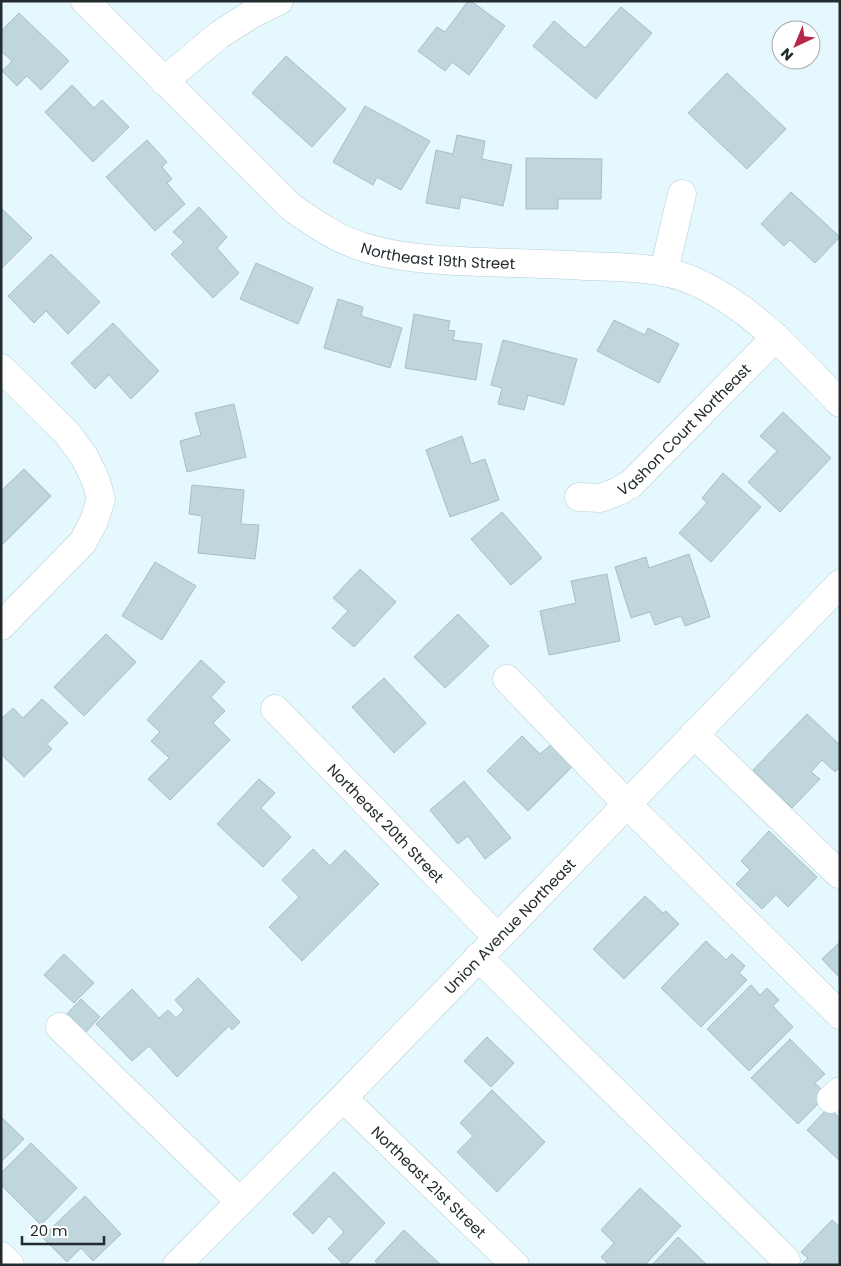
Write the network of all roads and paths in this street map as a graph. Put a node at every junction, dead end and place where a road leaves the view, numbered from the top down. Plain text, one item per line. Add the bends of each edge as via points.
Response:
1 (85, 1) edge
2 (279, 1) edge
3 (164, 81) junction
4 (682, 194) dead end
5 (664, 271) junction
6 (776, 338) junction
7 (1, 368) edge
8 (840, 403) edge
9 (579, 497) dead end
10 (840, 584) edge
11 (1, 626) edge
12 (507, 679) dead end
13 (275, 709) dead end
14 (694, 734) junction
15 (627, 804) junction
16 (839, 874) edge
17 (498, 937) junction
18 (478, 957) junction
19 (840, 1015) edge
20 (60, 1027) dead end
21 (343, 1098) junction
22 (240, 1202) junction
23 (1, 1256) edge
24 (786, 1260) dead end
25 (10, 1265) edge
26 (177, 1265) edge
27 (515, 1265) edge

1 - 3 street, Northeast 19th Street
2 - 3 street via 219,35
3 - 5 street, Northeast 19th Street via 291,208 326,231 363,247 403,257 451,261
4 - 5 street
5 - 6 street, Northeast 19th Street via 696,281 731,301
6 - 8 street, Northeast 19th Street
6 - 9 street, Vashon Court Northeast via 631,484 600,498
7 - 11 street via 66,433 86,458 101,499 83,542
10 - 14 street, Union Avenue Northeast
12 - 15 street
13 - 17 street, Northeast 20th Street
14 - 15 street, Union Avenue Northeast
14 - 16 street
15 - 17 street, Union Avenue Northeast
15 - 19 street
17 - 18 street, Union Avenue Northeast
18 - 21 street, Union Avenue Northeast
18 - 24 street
20 - 22 street
21 - 22 street, Union Avenue Northeast
21 - 27 street, Northeast 21st Street
22 - 26 street, Union Avenue Northeast
23 - 25 street

